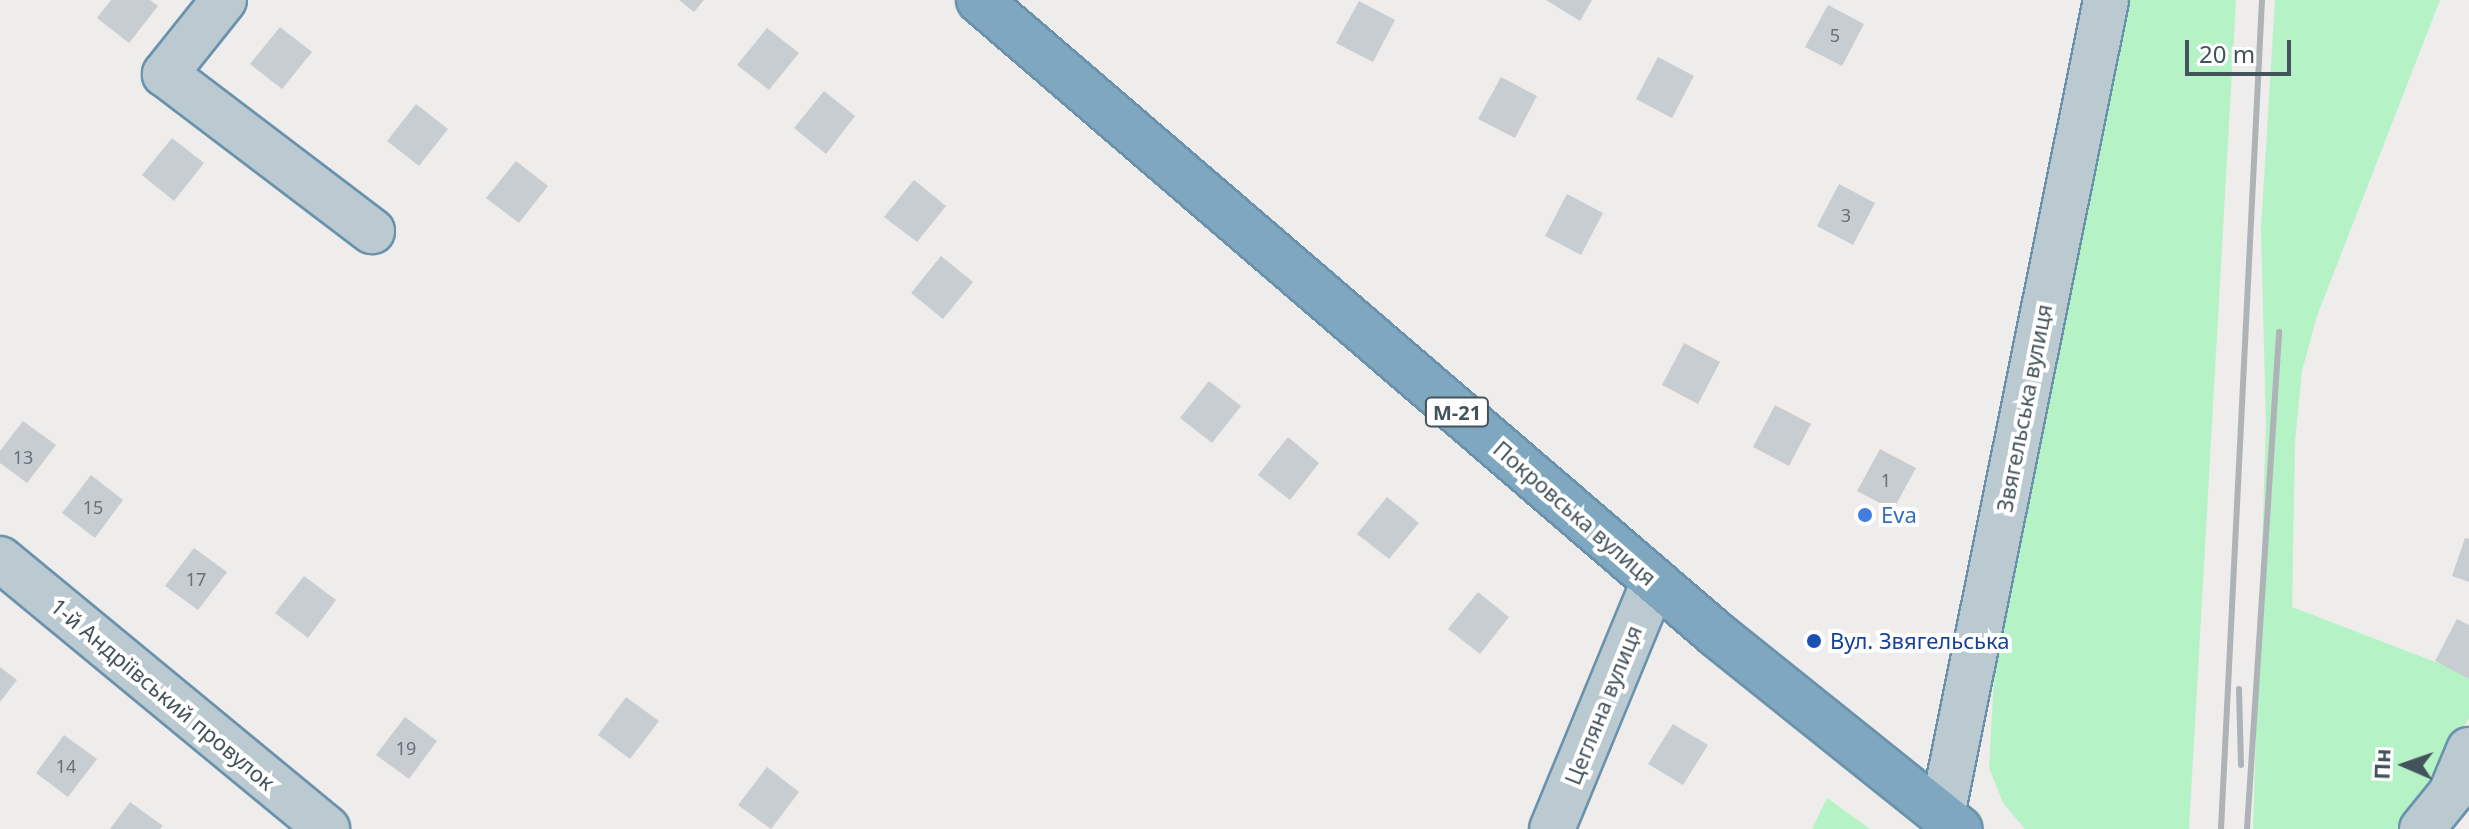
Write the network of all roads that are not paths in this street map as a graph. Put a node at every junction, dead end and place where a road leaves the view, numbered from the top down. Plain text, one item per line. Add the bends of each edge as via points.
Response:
1 (224, 0) edge
2 (979, 0) edge
3 (2106, 0) edge
4 (372, 231) dead end
5 (0, 559) edge
6 (1654, 581) junction
7 (2469, 750) edge
8 (1951, 822) edge
9 (327, 829) edge
10 (1552, 829) edge
11 (2422, 829) edge

1 - 4 street via 165,74
2 - 6 highway, Покровська вулиця / М-21
3 - 8 street, Звягельська вулиця
5 - 9 street, 1-й Андріївський провулок
6 - 8 highway, Покровська вулиця / М-21
6 - 10 street, Цегляна вулиця
7 - 11 street via 2451,793

